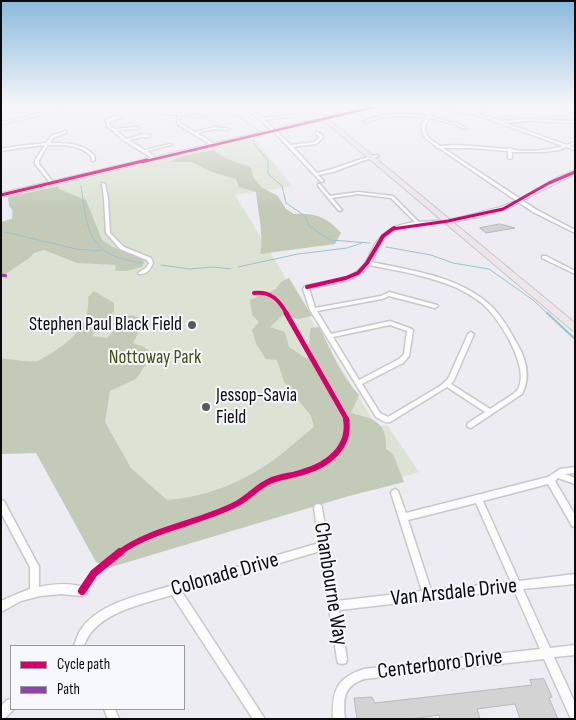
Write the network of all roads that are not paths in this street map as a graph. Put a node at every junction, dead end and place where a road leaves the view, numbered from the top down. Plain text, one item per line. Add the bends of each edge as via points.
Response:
1 (50, 141) edge
2 (127, 141) edge
3 (207, 141) edge
4 (232, 141) edge
5 (285, 141) edge
6 (319, 141) edge
7 (354, 141) edge
8 (430, 141) edge
9 (549, 141) edge
10 (1, 142) edge
11 (575, 143) edge
12 (47, 145) junction
13 (170, 145) dead end
14 (214, 145) junction
15 (290, 146) junction
16 (438, 147) junction
17 (566, 147) junction
18 (7, 148) junction
19 (510, 149) junction
20 (575, 149) edge
21 (1, 150) edge
22 (145, 150) junction
23 (374, 157) junction
24 (510, 158) dead end
25 (155, 159) junction
26 (93, 160) dead end
27 (575, 172) edge
28 (316, 174) junction
29 (52, 183) junction
30 (103, 184) dead end
31 (1, 195) edge
32 (329, 197) junction
33 (520, 201) junction
34 (340, 210) dead end
35 (451, 221) junction
36 (419, 224) junction
37 (575, 232) edge
38 (544, 257) dead end
39 (368, 263) junction
40 (141, 273) dead end
41 (575, 273) edge
42 (435, 306) dead end
43 (313, 310) junction
44 (575, 319) edge
45 (575, 328) edge
46 (471, 334) dead end
47 (330, 336) junction
48 (358, 383) junction
49 (447, 384) junction
50 (490, 412) junction
51 (471, 425) dead end
52 (575, 470) edge
53 (554, 478) junction
54 (575, 481) edge
55 (395, 493) dead end
56 (478, 498) junction
57 (1, 504) edge
58 (318, 508) dead end
59 (404, 518) junction
60 (575, 523) edge
61 (324, 546) junction
62 (575, 579) edge
63 (518, 586) junction
64 (174, 590) junction
65 (82, 591) dead end
66 (35, 592) junction
67 (428, 595) junction
68 (333, 606) junction
69 (1, 607) edge
70 (79, 645) edge
71 (575, 650) edge
72 (548, 653) junction
73 (342, 660) dead end
74 (10, 705) edge
75 (1, 714) edge
76 (575, 716) edge
77 (260, 719) edge
78 (339, 719) edge

1 - 12 street
2 - 22 street
3 - 14 street
4 - 14 street
5 - 15 street
6 - 15 street
7 - 23 main road
8 - 16 street
9 - 17 street
10 - 18 street
11 - 17 street
12 - 18 street
12 - 26 street via 81,147 93,156
12 - 29 street via 37,162
13 - 22 street
14 - 25 street
15 - 28 street
16 - 19 street via 468,145
16 - 33 street
17 - 19 street via 544,151
17 - 20 street
18 - 21 street
19 - 24 street
22 - 25 street
23 - 28 street
23 - 35 main road
25 - 29 street
27 - 33 street via 548,183
28 - 32 street
29 - 31 street
30 - 40 street via 108,233 122,248 149,259 150,266
32 - 34 street
32 - 36 street via 358,193 392,197
33 - 35 street via 488,213
33 - 37 street
35 - 36 street
35 - 44 main road
35 - 45 main road
36 - 39 street via 386,232
38 - 41 street
39 - 43 street via 353,276 307,287
39 - 50 street via 459,288 487,305 498,318 519,352 524,384 520,392
42 - 43 street via 389,294
43 - 47 street
46 - 49 street
47 - 48 street
47 - 48 street via 390,323 410,330 407,355
48 - 49 street via 378,415 388,420
49 - 50 street
50 - 51 street
52 - 53 street
53 - 54 street
53 - 56 street
53 - 60 street
55 - 59 street
56 - 59 street
56 - 63 street
57 - 66 street via 34,566
58 - 61 street, Chanbourne Way
59 - 67 street
61 - 64 street, Colonade Drive
61 - 68 street, Chanbourne Way
62 - 63 street, Van Arsdale Drive
63 - 67 street, Van Arsdale Drive
63 - 72 street
64 - 70 street, Colonade Drive via 113,610 83,632
64 - 77 street
65 - 66 street via 66,588
66 - 69 street
67 - 68 street, Van Arsdale Drive
68 - 73 street, Chanbourne Way
71 - 72 street, Centerboro Drive
72 - 76 street
72 - 78 street, Centerboro Drive via 354,677 342,689
74 - 75 street

